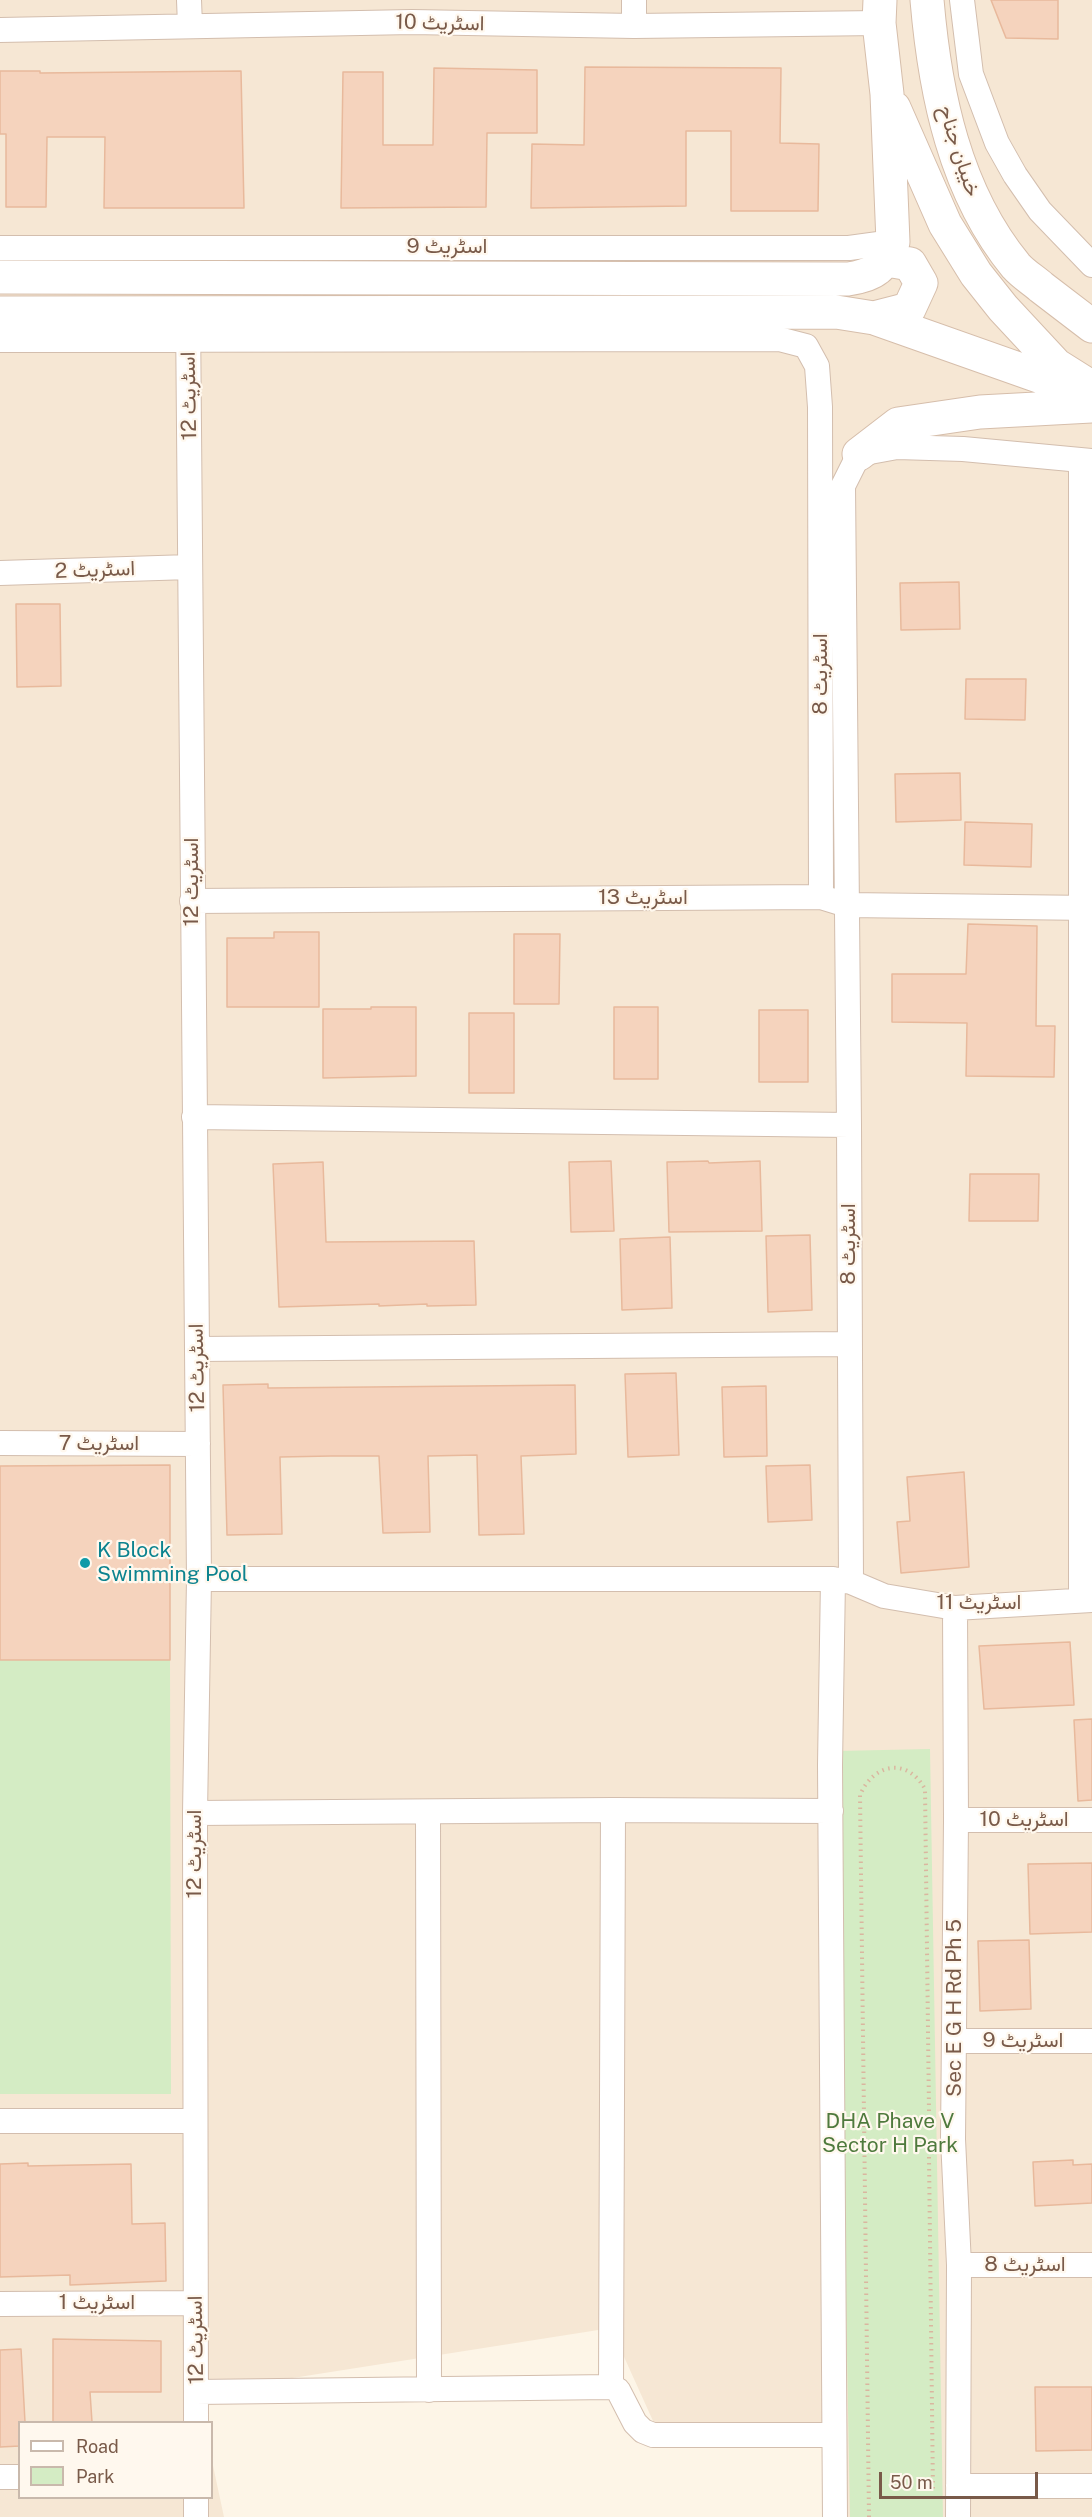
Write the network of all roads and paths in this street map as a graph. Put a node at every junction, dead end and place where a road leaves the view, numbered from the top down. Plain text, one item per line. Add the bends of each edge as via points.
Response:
1 (189, 0) edge
2 (634, 0) edge
3 (927, 0) edge
4 (962, 0) edge
5 (412, 11) edge
6 (880, 11) edge
7 (189, 25) junction
8 (634, 26) junction
9 (0, 30) edge
10 (887, 94) junction
11 (0, 248) edge
12 (890, 251) junction
13 (1092, 265) edge
14 (0, 277) edge
15 (0, 314) edge
16 (874, 318) junction
17 (1092, 326) edge
18 (188, 327) junction
19 (0, 340) edge
20 (1092, 388) edge
21 (1092, 395) edge
22 (1092, 406) edge
23 (859, 454) junction
24 (1087, 461) edge
25 (190, 567) junction
26 (0, 573) edge
27 (821, 897) junction
28 (192, 901) junction
29 (847, 905) junction
30 (1086, 908) edge
31 (194, 1117) junction
32 (849, 1125) junction
33 (849, 1344) junction
34 (197, 1349) junction
35 (0, 1443) edge
36 (198, 1444) junction
37 (199, 1579) junction
38 (842, 1581) junction
39 (1086, 1600) edge
40 (955, 1608) junction
41 (918, 1778) dead end
42 (613, 1810) junction
43 (831, 1811) junction
44 (428, 1812) junction
45 (195, 1813) junction
46 (956, 1820) junction
47 (1092, 1820) edge
48 (954, 2041) junction
49 (1092, 2041) edge
50 (0, 2121) edge
51 (195, 2121) junction
52 (959, 2265) junction
53 (1092, 2265) edge
54 (195, 2303) junction
55 (0, 2304) edge
56 (611, 2387) junction
57 (429, 2390) junction
58 (196, 2392) junction
59 (196, 2421) edge
60 (834, 2434) junction
61 (0, 2477) edge
62 (18, 2477) edge
63 (958, 2486) junction
64 (1092, 2486) edge
65 (196, 2499) edge
66 (196, 2517) edge
67 (835, 2517) edge
68 (869, 2517) edge
69 (958, 2517) edge

1 - 7 street
2 - 8 street
3 - 17 main road, خیبان جناح via 951,141 983,220 1018,268
4 - 13 street via 971,74 998,143 1040,211
5 - 7 street, اسٹریٹ 10
5 - 8 street, اسٹریٹ 10
6 - 8 street, اسٹریٹ 10
6 - 10 main road, خیبان جناح
7 - 9 street, اسٹریٹ 10
10 - 12 main road, خیبان جناح
10 - 20 main road, خیبان جناح via 945,224 976,274 1056,365
11 - 12 street, اسٹریٹ 9
12 - 14 main road via 870,276 848,279
12 - 16 main road via 910,264 921,283 909,309
15 - 18 main road
16 - 18 main road via 836,312
16 - 21 main road
18 - 19 street, اسٹریٹ 8
18 - 25 street, اسٹریٹ 12
18 - 27 street, اسٹریٹ 8 via 786,340 806,346 817,366 821,450
22 - 23 main road via 980,412 898,424
23 - 24 street via 897,447 963,449
23 - 29 street, اسٹریٹ 8 via 843,486
24 - 30 street
25 - 26 street, اسٹریٹ 2
25 - 28 street, اسٹریٹ 12
27 - 28 street, اسٹریٹ 13
27 - 29 street, اسٹریٹ 13
28 - 31 street, اسٹریٹ 12
29 - 30 street, اسٹریٹ 13
29 - 32 street, اسٹریٹ 8
30 - 39 street
31 - 32 street
31 - 34 street, اسٹریٹ 12
32 - 33 street, اسٹریٹ 8
33 - 34 street
33 - 38 street, اسٹریٹ 8 via 852,1546
34 - 36 street, اسٹریٹ 12
35 - 36 street, اسٹریٹ 7
36 - 37 street, اسٹریٹ 12
37 - 38 street
37 - 45 street, اسٹریٹ 12
38 - 40 street, اسٹریٹ 11 via 884,1596
38 - 43 street, اسٹریٹ 8
39 - 40 street, اسٹریٹ 11
40 - 46 street, Sec E G H Rd Ph 5
41 - 68 path via 899,1768 886,1768 866,1782 860,1795
42 - 43 street
42 - 44 street
42 - 56 street
43 - 60 street, اسٹریٹ 8
44 - 45 street
44 - 57 street
45 - 51 street, اسٹریٹ 12
46 - 47 street, اسٹریٹ 10
46 - 48 street, Sec E G H Rd Ph 5
48 - 49 street, اسٹریٹ 9
48 - 52 street, Sec E G H Rd Ph 5 via 953,2139
50 - 51 street
51 - 54 street, اسٹریٹ 12
52 - 53 street, اسٹریٹ 8
52 - 63 street, Sec E G H Rd Ph 5
54 - 55 street, اسٹریٹ 1
54 - 58 street, اسٹریٹ 12
56 - 57 street
56 - 60 street via 618,2390 639,2428 653,2435
57 - 58 street
58 - 59 street, اسٹریٹ 12
60 - 67 street, اسٹریٹ 8
61 - 62 street
63 - 64 street
63 - 69 street, Sec E G H Rd Ph 5
65 - 66 street

